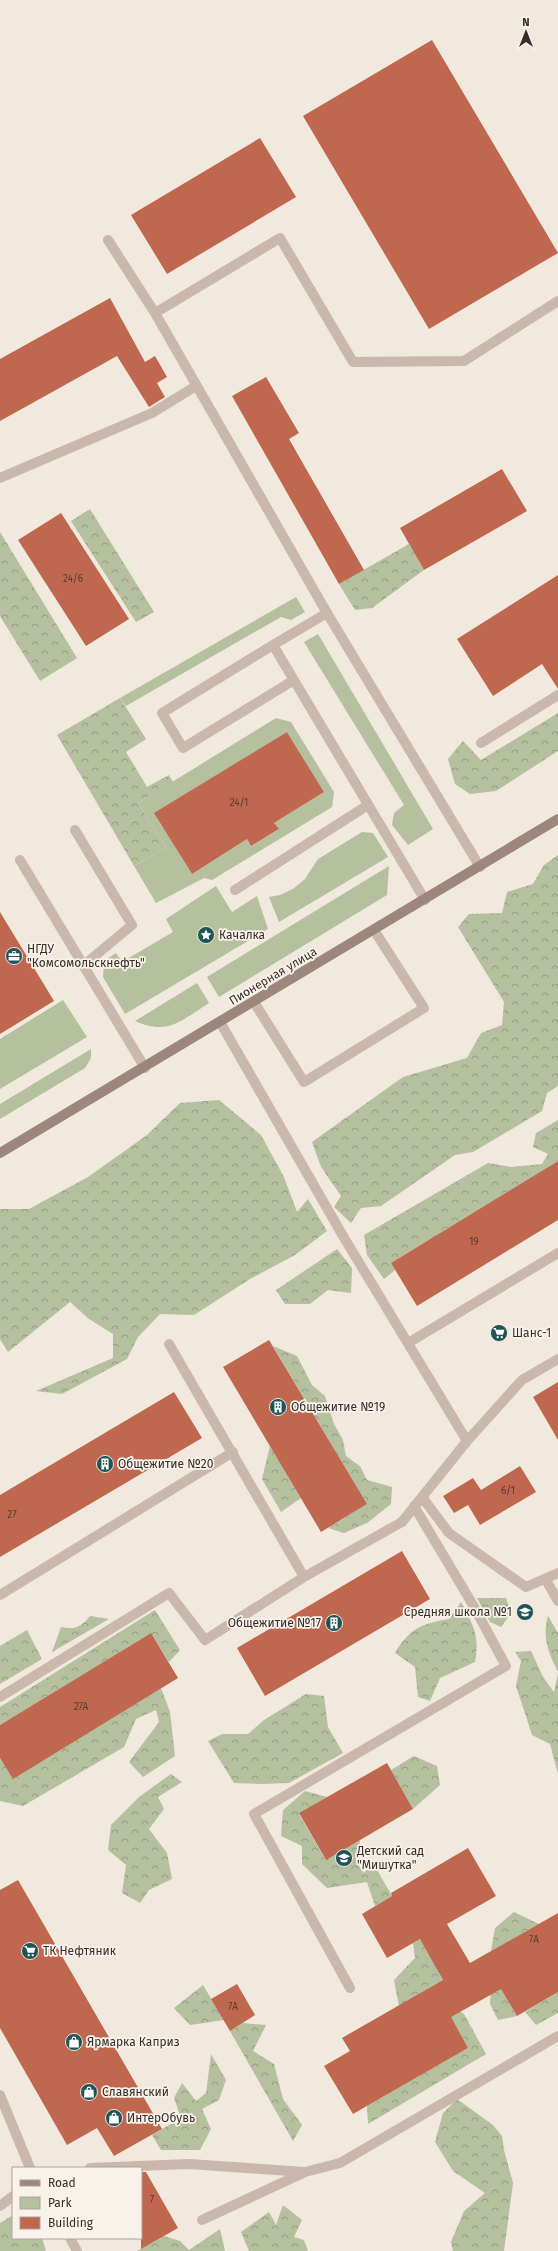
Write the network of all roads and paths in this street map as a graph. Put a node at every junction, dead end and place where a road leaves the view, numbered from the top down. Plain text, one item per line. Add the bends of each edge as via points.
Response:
1 (108, 240) dead end
2 (558, 301) edge
3 (155, 313) junction
4 (196, 386) junction
5 (0, 478) edge
6 (327, 613) junction
7 (273, 645) junction
8 (294, 680) junction
9 (558, 695) edge
10 (481, 743) dead end
11 (368, 805) junction
12 (558, 820) edge
13 (75, 830) dead end
14 (20, 860) dead end
15 (480, 867) junction
16 (234, 890) dead end
17 (425, 900) junction
18 (374, 930) junction
19 (84, 965) junction
20 (254, 1002) junction
21 (220, 1022) junction
22 (145, 1068) junction
23 (0, 1153) edge
24 (558, 1253) edge
25 (408, 1343) junction
26 (169, 1344) dead end
27 (558, 1359) edge
28 (467, 1441) junction
29 (233, 1452) junction
30 (422, 1497) junction
31 (414, 1506) junction
32 (558, 1573) edge
33 (304, 1577) junction
34 (546, 1580) junction
35 (0, 1595) edge
36 (558, 1601) edge
37 (0, 1697) edge
38 (350, 1988) dead end
39 (558, 2036) edge
40 (0, 2096) edge
41 (30, 2167) edge
42 (115, 2167) edge
43 (305, 2172) junction
44 (12, 2197) edge
45 (0, 2206) edge
46 (202, 2220) dead end
47 (71, 2239) edge
48 (77, 2251) edge

1 - 3 street
2 - 3 street via 464,361 353,362 280,238
3 - 4 street
4 - 5 street via 152,412
4 - 6 street
6 - 7 street
6 - 15 street
7 - 8 street
7 - 8 street via 162,713 183,748
8 - 11 street
9 - 10 street
11 - 16 street
11 - 17 street
12 - 15 main road, Пионерная улица
13 - 19 street via 132,925
14 - 19 street
15 - 17 main road, Пионерная улица
17 - 18 main road, Пионерная улица
18 - 20 main road, Пионерная улица
18 - 20 street via 424,1008 304,1082
19 - 22 street
20 - 21 main road, Пионерная улица
21 - 22 main road, Пионерная улица
21 - 25 street via 343,1236
22 - 23 main road, Пионерная улица
24 - 25 street
25 - 28 street
26 - 29 street
27 - 28 street via 522,1380
28 - 30 street
29 - 33 street
29 - 35 street
30 - 31 street
30 - 34 street via 449,1533 526,1587
31 - 33 street via 402,1522
31 - 38 street via 506,1666 254,1814
32 - 34 street
33 - 37 street via 205,1640 169,1593
34 - 36 street
39 - 43 street via 340,2163
40 - 41 street
42 - 43 street via 189,2164
43 - 46 street
44 - 45 street
47 - 48 street

